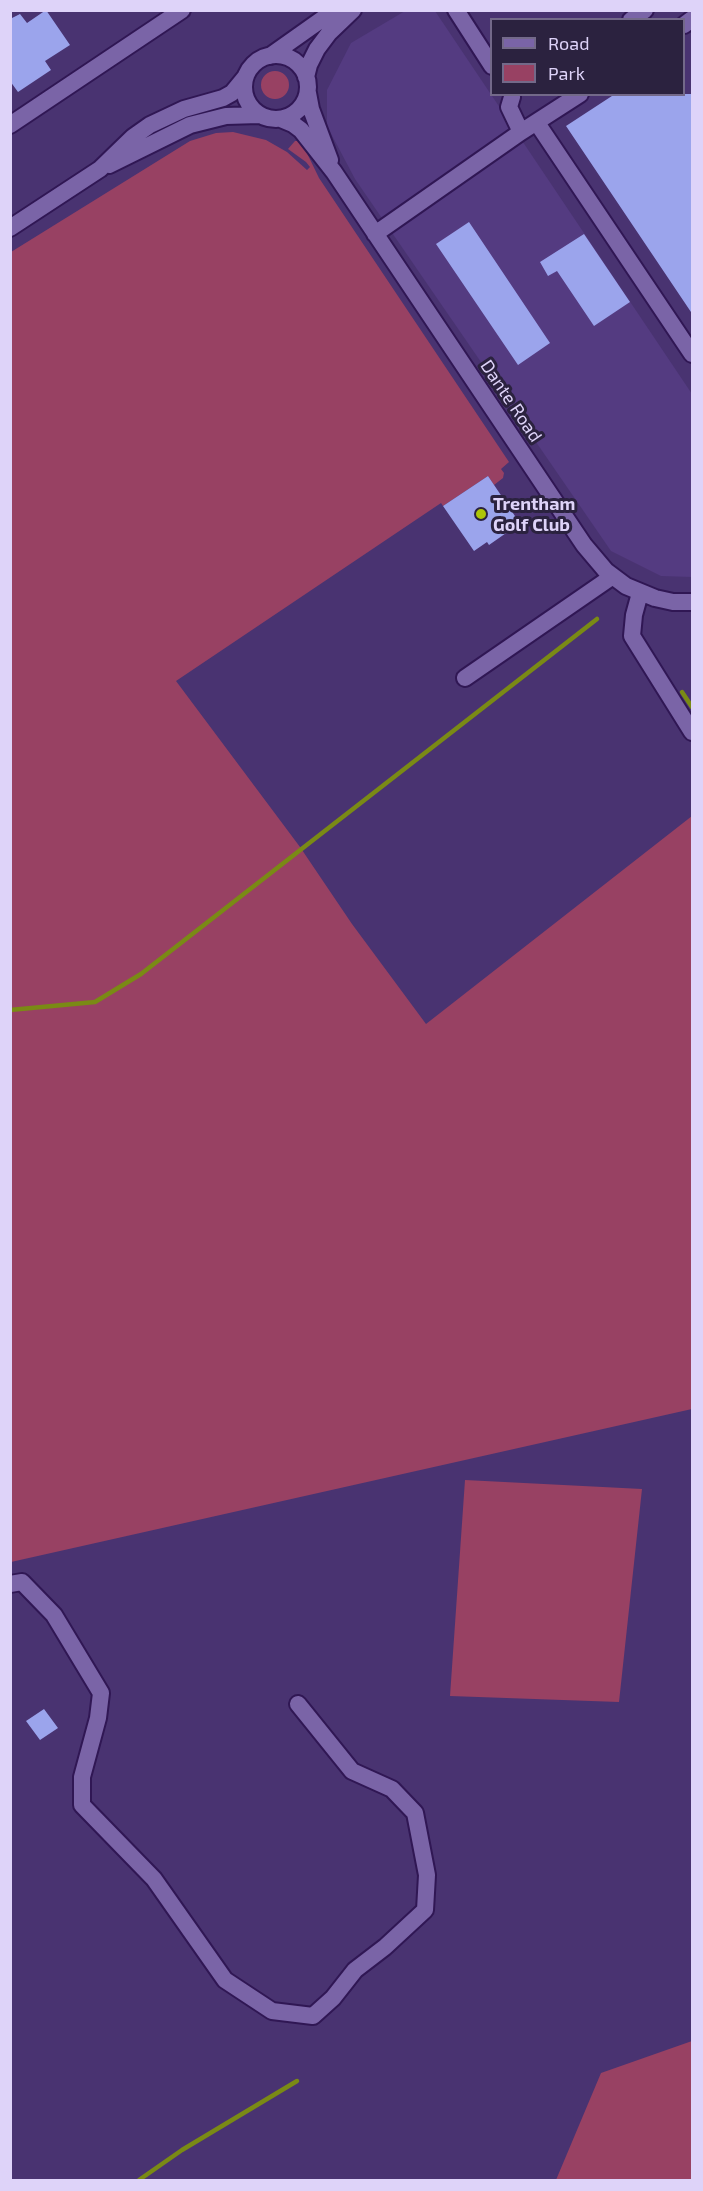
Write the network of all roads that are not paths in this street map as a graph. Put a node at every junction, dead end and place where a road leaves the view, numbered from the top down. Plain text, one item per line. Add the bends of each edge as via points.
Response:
1 (182, 10) edge
2 (335, 10) edge
3 (353, 10) edge
4 (456, 10) edge
5 (270, 56) junction
6 (490, 63) edge
7 (246, 76) junction
8 (307, 85) junction
9 (512, 96) edge
10 (577, 96) edge
11 (259, 115) junction
12 (281, 119) junction
13 (537, 123) junction
14 (10, 125) edge
15 (521, 132) junction
16 (100, 169) junction
17 (334, 172) junction
18 (10, 228) edge
19 (375, 234) junction
20 (693, 354) edge
21 (613, 576) junction
22 (640, 593) junction
23 (693, 602) edge
24 (465, 678) dead end
25 (693, 732) edge
26 (10, 1584) edge
27 (298, 1704) dead end

1 - 14 street
2 - 5 street
3 - 8 street via 317,49 309,65
4 - 6 street
5 - 7 street via 251,67
5 - 8 street via 281,56 300,65
7 - 11 street via 246,98
7 - 16 street via 223,98 184,109 150,125
8 - 12 street via 299,110
8 - 17 street via 311,109
9 - 15 street via 509,107
10 - 13 street
11 - 12 street
11 - 16 street via 226,116 190,125
12 - 17 street via 301,130
13 - 15 street
13 - 20 street
15 - 19 street
16 - 18 street
17 - 19 street, Dante Road
19 - 21 street, Dante Road via 584,545
21 - 22 street, Dante Road
21 - 24 street
22 - 23 street, Dante Road via 673,602
22 - 25 street via 632,636
26 - 27 street via 22,1582 54,1615 101,1693 82,1777 82,1805 154,1879 225,1980 272,2012 313,2016 356,1970 425,1910 428,1875 415,1813 392,1789 352,1771

